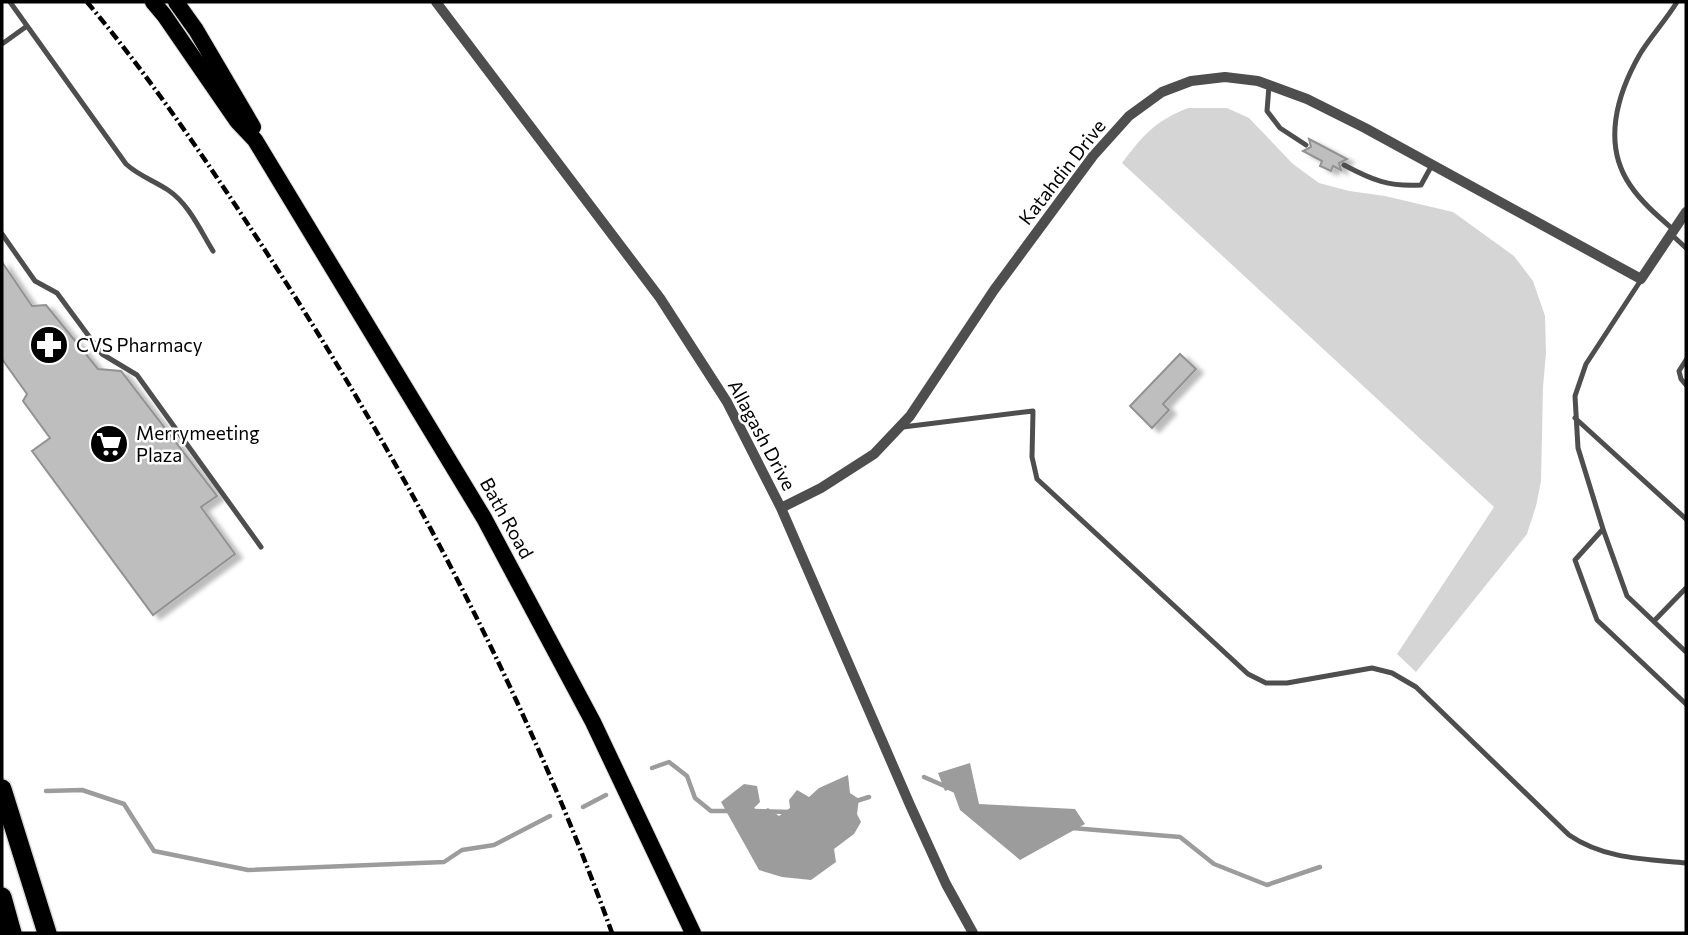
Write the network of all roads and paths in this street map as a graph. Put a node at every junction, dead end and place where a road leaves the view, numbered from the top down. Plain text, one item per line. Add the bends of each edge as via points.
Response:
1 (9, 2) edge
2 (153, 2) edge
3 (176, 2) edge
4 (436, 2) edge
5 (1677, 2) edge
6 (27, 26) junction
7 (2, 44) edge
8 (1270, 85) junction
9 (255, 140) junction
10 (1306, 145) dead end
11 (1432, 165) junction
12 (1344, 166) dead end
13 (1686, 212) edge
14 (1674, 233) junction
15 (2, 234) edge
16 (1686, 248) edge
17 (213, 251) dead end
18 (1641, 279) junction
19 (1686, 360) edge
20 (1686, 385) edge
21 (1575, 418) junction
22 (900, 428) junction
23 (781, 508) junction
24 (1686, 519) edge
25 (1603, 529) junction
26 (261, 547) dead end
27 (1686, 588) edge
28 (1654, 621) junction
29 (1686, 652) edge
30 (1686, 704) edge
31 (2, 789) edge
32 (1686, 863) edge
33 (2, 897) edge
34 (12, 933) edge
35 (47, 933) edge
36 (693, 933) edge
37 (973, 933) edge

1 - 6 lane
2 - 9 main road, Bath Road
3 - 9 main road, Bath Road via 255,129
4 - 23 street, Allagash Drive via 660,298 727,402
5 - 14 lane via 1640,54 1618,100 1614,136 1619,166 1629,185
6 - 7 lane
6 - 17 lane via 126,164 179,198
8 - 10 lane via 1267,111 1280,128
8 - 11 street, Katahdin Drive via 1342,116
8 - 22 street, Katahdin Drive via 1225,77 1191,81 1162,92 1129,116 1093,156 994,290
9 - 36 main road, Bath Road via 432,429 521,586 593,722
11 - 12 lane via 1421,185 1406,186 1380,182
11 - 18 street, Katahdin Drive
13 - 14 street
14 - 16 lane
14 - 18 street
15 - 26 lane via 35,281 57,293 102,354 138,375
18 - 21 lane via 1586,364 1575,396
19 - 20 lane via 1679,371
21 - 24 lane
21 - 25 lane via 1578,448
22 - 23 street, Katahdin Drive via 874,454
22 - 32 lane via 1033,411 1032,457 1037,479 1248,674 1266,683 1287,683 1372,667 1392,673 1416,687 1584,845 1632,858
23 - 37 street, Allagash Drive via 910,805
25 - 28 lane via 1627,596
25 - 30 lane via 1575,561 1597,620
27 - 28 lane
28 - 29 lane
31 - 35 highway
33 - 34 highway

